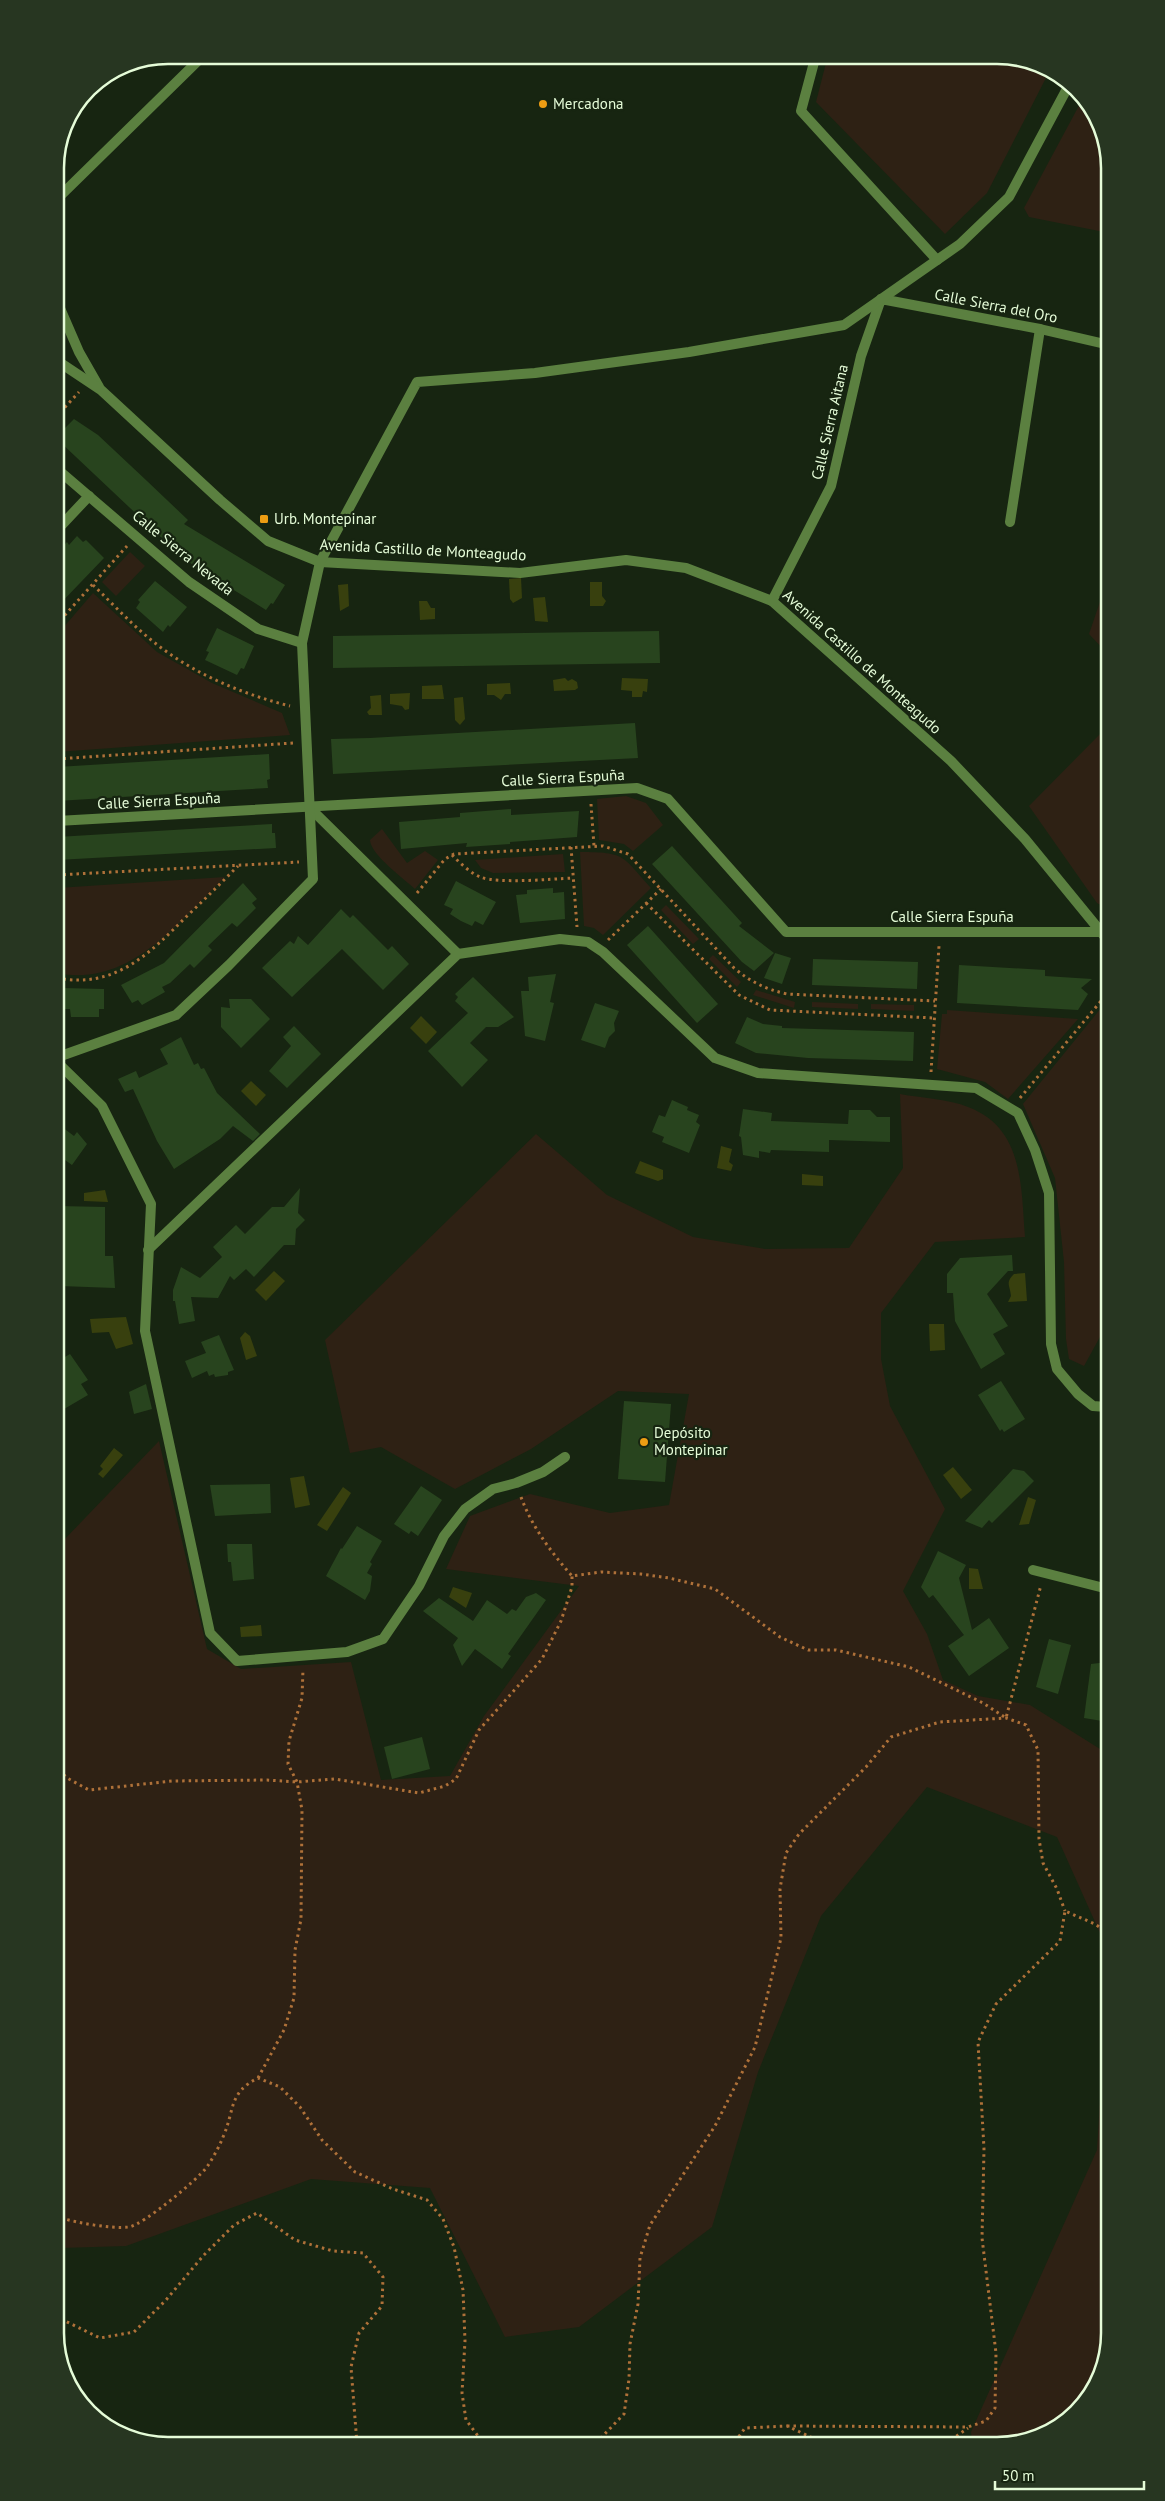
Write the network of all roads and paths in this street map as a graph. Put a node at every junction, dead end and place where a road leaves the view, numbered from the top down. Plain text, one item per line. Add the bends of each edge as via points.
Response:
1 (195, 64) edge
2 (814, 64) edge
3 (1066, 90) edge
4 (64, 192) edge
5 (938, 260) junction
6 (880, 299) junction
7 (64, 317) edge
8 (1040, 329) junction
9 (1101, 343) edge
10 (64, 366) edge
11 (88, 382) junction
12 (101, 390) junction
13 (64, 408) edge
14 (64, 475) edge
15 (89, 496) junction
16 (64, 522) edge
17 (1010, 522) dead end
18 (136, 536) junction
19 (320, 562) junction
20 (93, 585) junction
21 (772, 601) junction
22 (64, 616) edge
23 (302, 643) junction
24 (305, 710) junction
25 (307, 742) junction
26 (64, 759) edge
27 (590, 791) junction
28 (310, 808) junction
29 (64, 821) edge
30 (594, 846) junction
31 (571, 848) junction
32 (452, 856) junction
33 (312, 861) junction
34 (238, 865) junction
35 (64, 876) edge
36 (573, 878) junction
37 (661, 889) junction
38 (646, 903) junction
39 (407, 904) junction
40 (940, 932) junction
41 (1101, 933) edge
42 (1101, 935) edge
43 (578, 941) junction
44 (599, 949) junction
45 (458, 954) junction
46 (64, 978) edge
47 (1101, 1000) edge
48 (935, 1001) junction
49 (934, 1018) junction
50 (64, 1055) edge
51 (64, 1069) edge
52 (930, 1085) junction
53 (1011, 1109) junction
54 (148, 1250) junction
55 (1101, 1406) edge
56 (565, 1457) dead end
57 (516, 1483) junction
58 (1033, 1570) dead end
59 (1044, 1573) junction
60 (572, 1576) junction
61 (1101, 1587) edge
62 (301, 1656) junction
63 (1006, 1718) junction
64 (64, 1775) edge
65 (297, 1782) junction
66 (1065, 1911) junction
67 (1101, 1928) edge
68 (258, 2078) junction
69 (64, 2219) edge
70 (64, 2320) edge
71 (787, 2426) junction
72 (968, 2427) junction
73 (356, 2437) edge
74 (479, 2437) edge
75 (602, 2437) edge
76 (739, 2437) edge
77 (810, 2437) edge
78 (955, 2437) edge

1 - 4 street
2 - 5 street via 802,111
3 - 5 street via 1009,197 960,244
5 - 6 street
6 - 8 street, Calle Sierra del Oro
6 - 19 street via 844,325 688,352 535,373 416,382
6 - 21 street, Calle Sierra Aitana via 861,356 831,486
7 - 12 street, Avenida Castillo de Monteagudo
8 - 9 street, Calle Sierra del Oro
8 - 17 street
10 - 11 street, Avenida Castillo de Monteagudo
11 - 12 street, Avenida Castillo de Monteagudo
11 - 13 path
12 - 19 street, Avenida Castillo de Monteagudo via 268,540
14 - 15 street, Calle Sierra Nevada
15 - 16 street
15 - 18 street, Calle Sierra Nevada
18 - 20 path
18 - 23 street, Calle Sierra Nevada via 189,582 258,629
19 - 21 street, Avenida Castillo de Monteagudo via 520,573 626,560 686,568
19 - 23 street
20 - 22 path
20 - 24 path via 155,643 209,677 258,698
21 - 41 street, Avenida Castillo de Monteagudo via 951,762 1025,839
23 - 24 street
24 - 25 street
25 - 26 path
25 - 28 street
27 - 28 street, Calle Sierra Espuña
27 - 30 path
27 - 40 street, Calle Sierra Espuña via 637,788 668,799 786,932
28 - 29 street, Calle Sierra Espuña
28 - 33 street
28 - 39 street
30 - 31 path
30 - 37 path via 616,848 628,854
31 - 32 path
31 - 36 path
32 - 36 path via 480,877 494,880
32 - 39 path via 445,858
33 - 34 path
33 - 50 street via 313,880 176,1015
34 - 35 path
34 - 46 path via 155,949 133,965 96,978
36 - 43 path
37 - 38 path
37 - 48 path via 734,968 766,990 787,994
38 - 44 path
38 - 49 path via 738,995 770,1010
39 - 45 street
40 - 42 street, Calle Sierra Espuña
40 - 48 path
43 - 44 street via 588,942
43 - 45 street via 560,939
44 - 52 street via 715,1058 758,1074
45 - 54 street
47 - 53 path
48 - 49 path
49 - 52 path
51 - 54 street via 102,1106 150,1204
52 - 53 street via 976,1088
53 - 55 street via 1018,1112 1049,1193 1051,1344 1057,1369 1078,1394 1094,1406
54 - 62 street via 145,1331 210,1633 237,1661
56 - 57 street via 543,1472
57 - 60 path via 526,1510 550,1552
57 - 62 street via 493,1489 465,1509 444,1536 420,1586 383,1638 347,1652
58 - 59 street
59 - 61 street
59 - 63 path
60 - 63 path via 601,1572 641,1574 715,1589 780,1637 808,1650 836,1650 909,1666
60 - 65 path via 562,1621 542,1660 479,1730 456,1779 445,1786 419,1793 335,1779
62 - 65 path via 304,1667 302,1698 289,1741 288,1764
63 - 66 path via 1026,1725 1038,1750 1039,1838 1043,1863
63 - 75 path via 940,1722 891,1737 866,1767 799,1834 786,1853 780,1889 781,1938 755,2047 715,2126 650,2225 640,2258 638,2304 630,2344 624,2414
64 - 65 path via 89,1790 172,1781
65 - 68 path via 302,1810 303,1871 301,1919 294,1950 294,1998 284,2030
66 - 67 path
66 - 72 path via 1060,1941 996,2004 978,2042 984,2149 982,2238 996,2353 995,2408 986,2421
68 - 69 path via 243,2085 206,2168 163,2207 130,2227
68 - 74 path via 280,2087 300,2107 322,2140 355,2172 427,2200 443,2219 454,2247 464,2290 462,2393 466,2420
70 - 73 path via 100,2338 134,2332 234,2225 258,2213 295,2240 333,2251 363,2253 383,2277 382,2306 359,2333 351,2367
71 - 72 path
71 - 76 path via 745,2428
71 - 77 path
72 - 78 path

